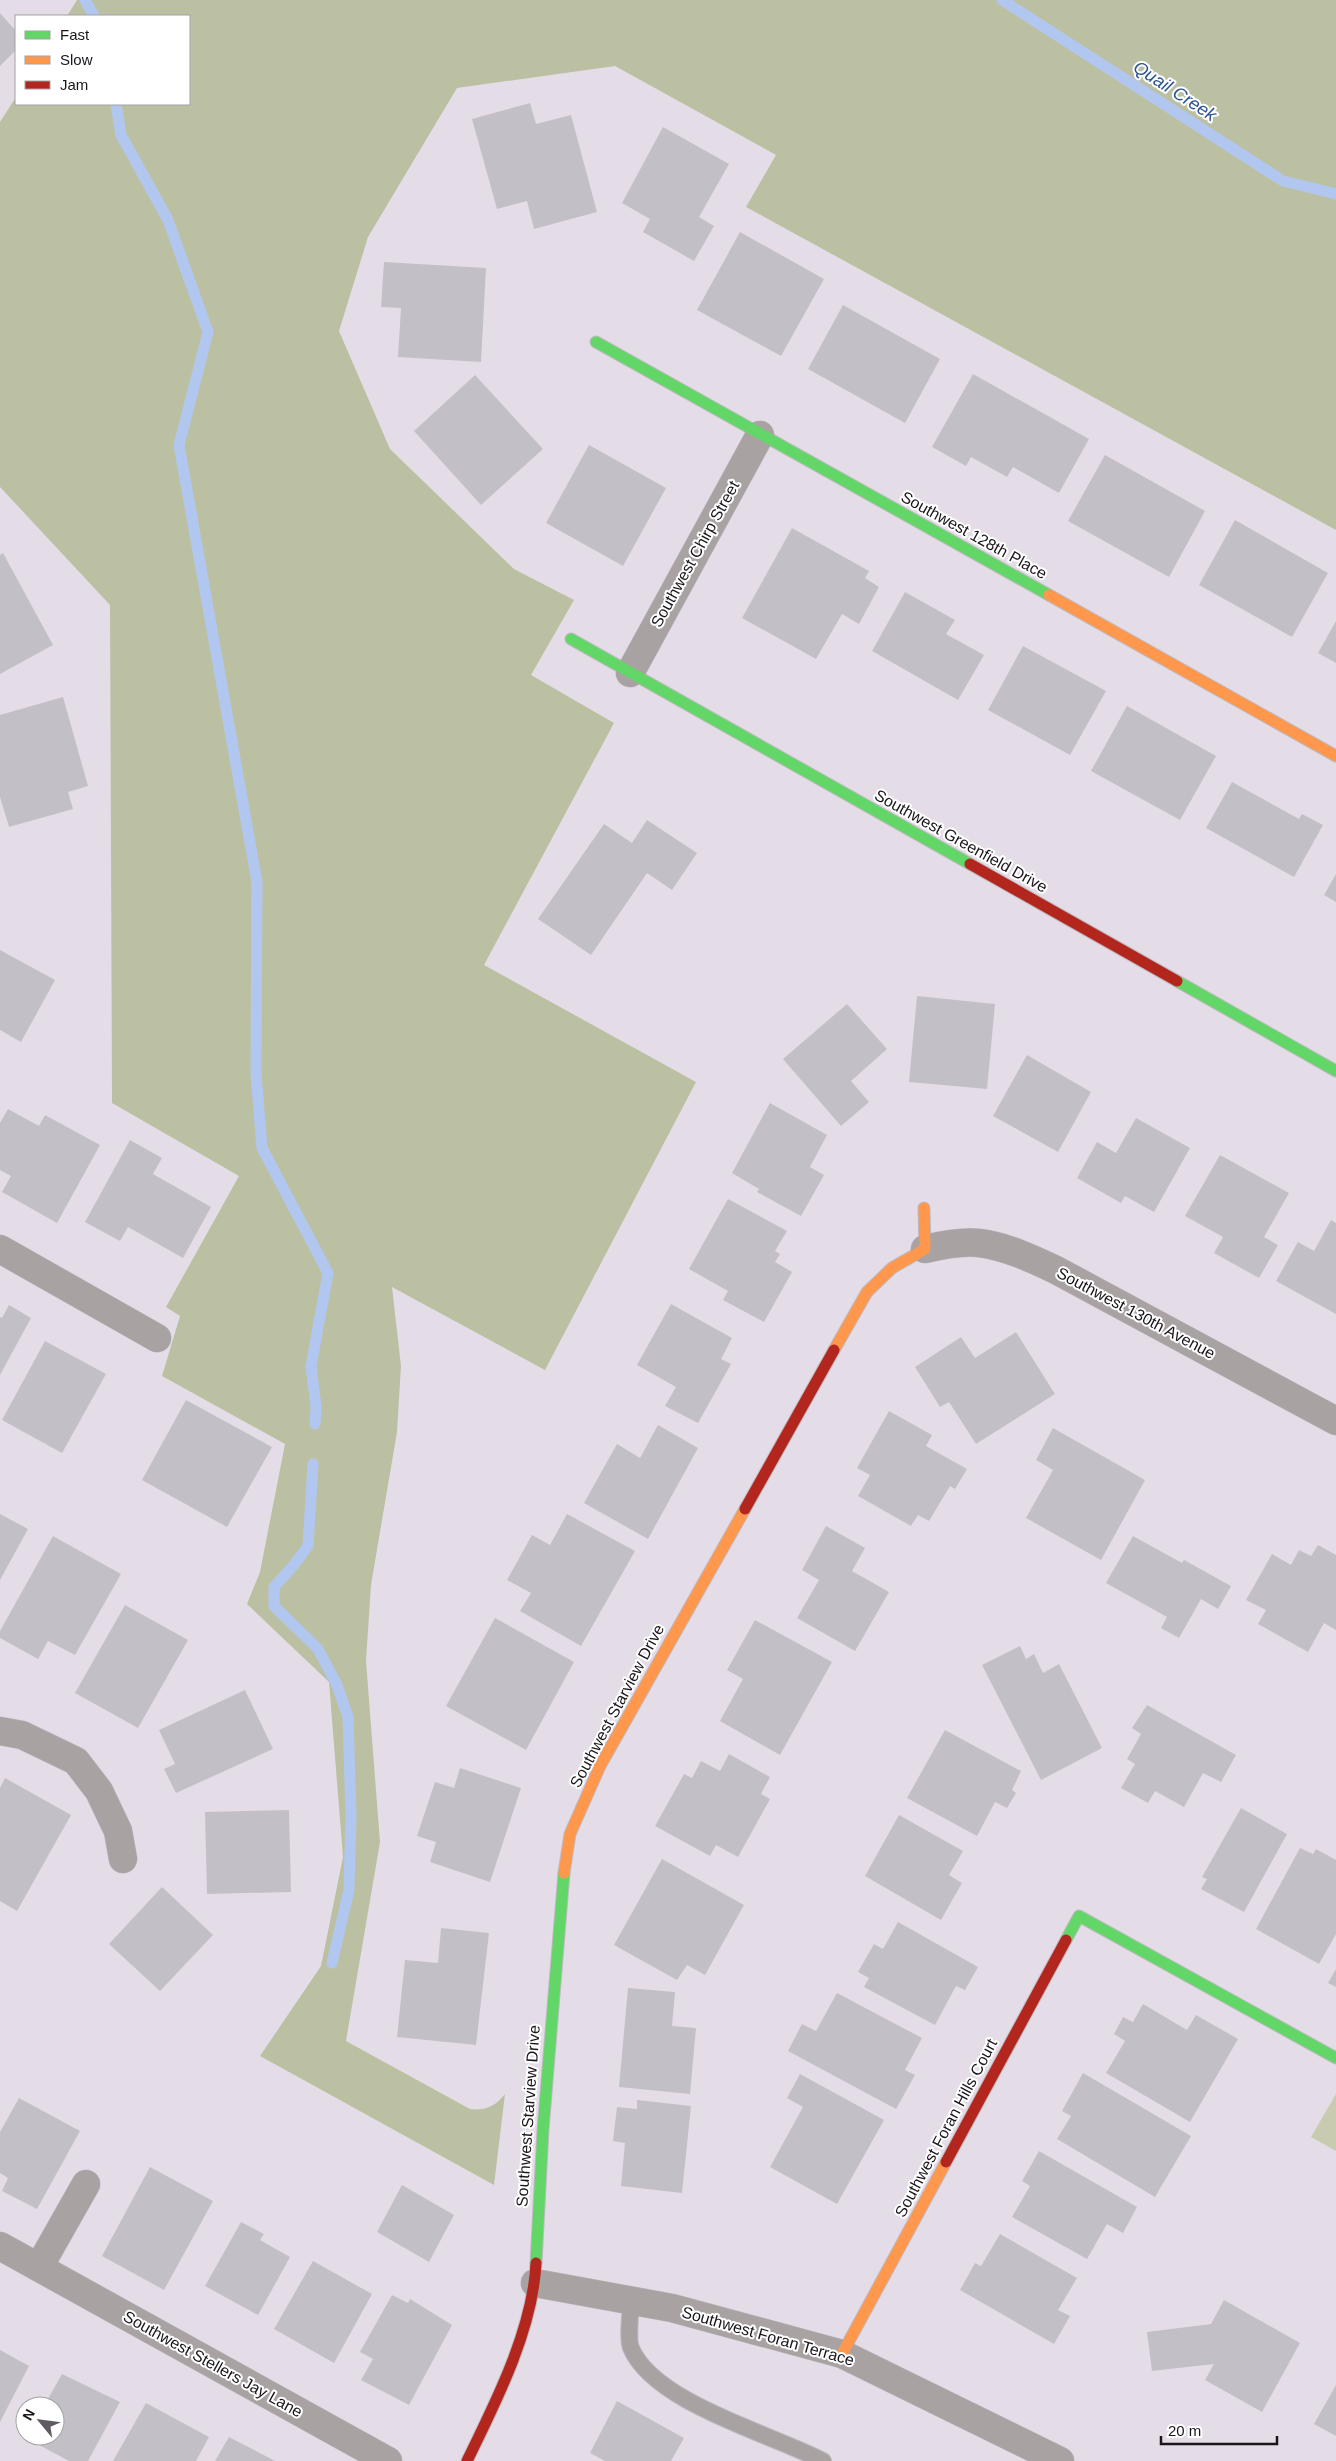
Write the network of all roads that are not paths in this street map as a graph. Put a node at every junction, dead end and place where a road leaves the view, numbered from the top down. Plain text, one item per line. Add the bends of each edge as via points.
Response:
1 (596, 342) dead end
2 (760, 435) junction
3 (571, 639) dead end
4 (630, 673) junction
5 (1336, 756) edge
6 (1336, 1071) edge
7 (924, 1208) dead end
8 (0, 1249) edge
9 (925, 1249) junction
10 (157, 1338) dead end
11 (1336, 1421) edge
12 (0, 1731) edge
13 (123, 1858) dead end
14 (1336, 2058) edge
15 (86, 2184) dead end
16 (0, 2246) edge
17 (39, 2267) junction
18 (535, 2283) junction
19 (631, 2299) junction
20 (842, 2354) junction
21 (1051, 2456) edge
22 (388, 2461) edge
23 (467, 2461) edge
24 (823, 2461) edge

1 - 2 street, Southwest 128th Place
2 - 4 street, Southwest Chirp Street
2 - 5 street, Southwest 128th Place
3 - 4 street, Southwest Greenfield Drive
4 - 6 street, Southwest Greenfield Drive
7 - 9 street
8 - 10 street
9 - 11 street, Southwest 130th Avenue via 947,1244 980,1243 1028,1257
9 - 18 street, Southwest Starview Drive via 892,1268 868,1292 600,1766 570,1834 558,1930
12 - 13 street via 22,1736 76,1761 99,1791 118,1831
14 - 20 street, Southwest Foran Hills Court via 1078,1916
15 - 17 street
16 - 17 street, Southwest Stellers Jay Lane
17 - 22 street, Southwest Stellers Jay Lane
18 - 19 street, Southwest Foran Terrace
18 - 23 street, Southwest Starview Drive via 499,2396
19 - 20 street, Southwest Foran Terrace via 742,2325
19 - 24 lane via 630,2346 639,2364 657,2381 727,2419
20 - 21 street, Southwest Foran Terrace

